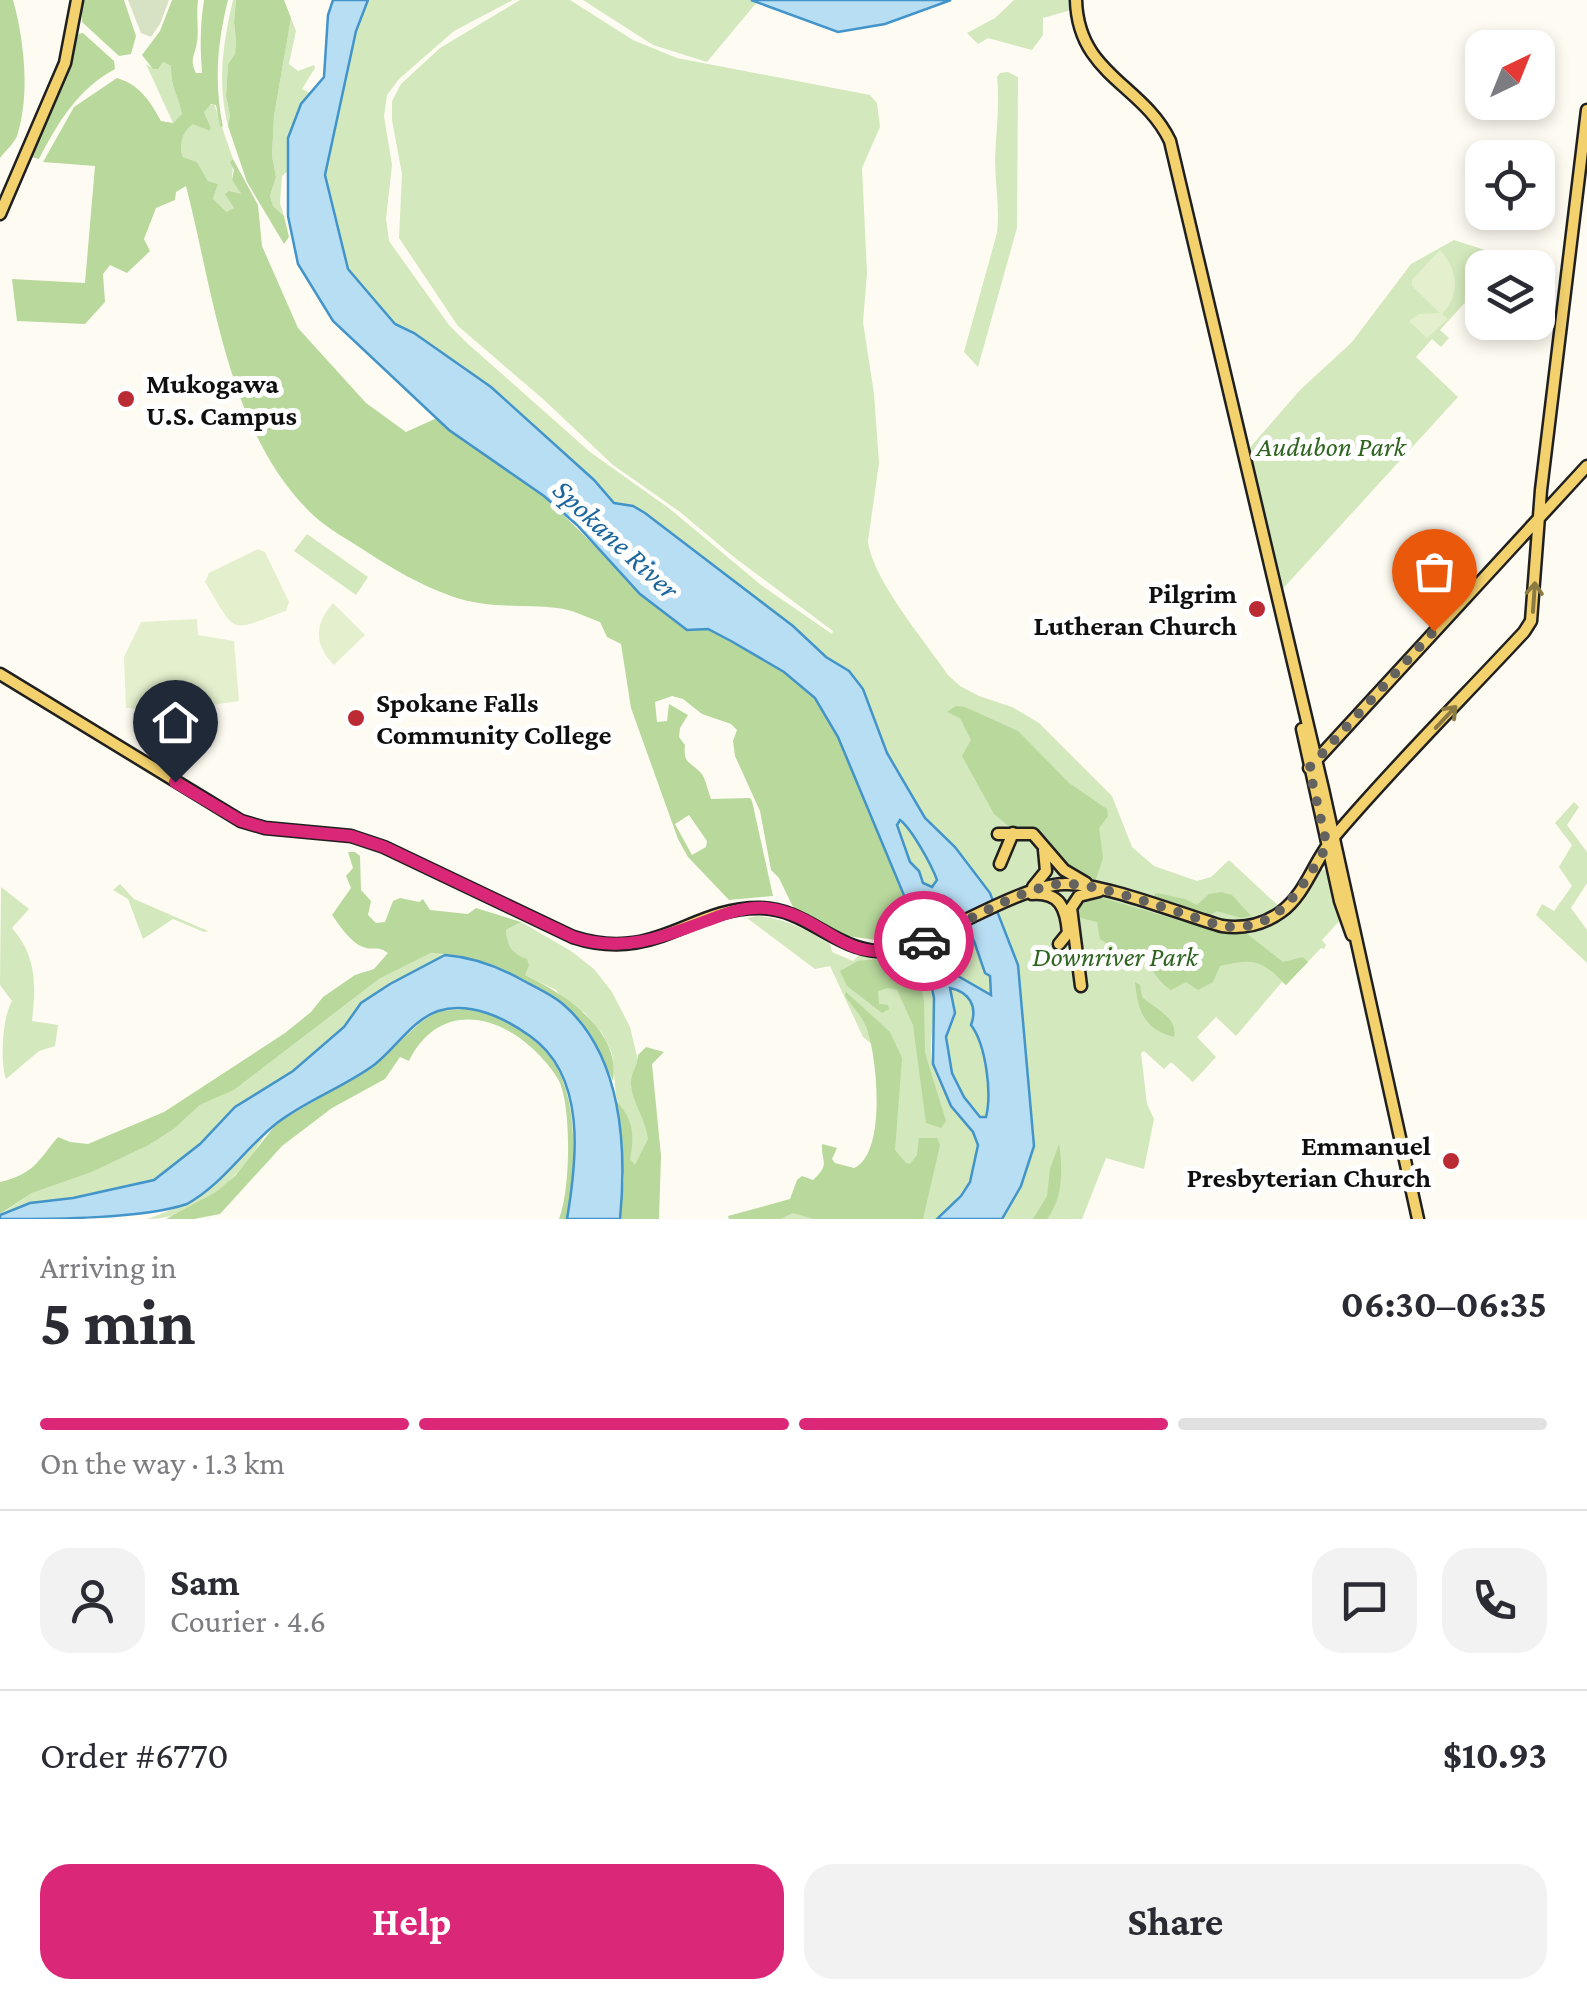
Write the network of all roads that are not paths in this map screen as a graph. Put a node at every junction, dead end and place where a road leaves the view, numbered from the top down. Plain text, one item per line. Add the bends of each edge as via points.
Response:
1 (76, 0) edge
2 (1076, 0) edge
3 (1587, 110) edge
4 (0, 214) edge
5 (1587, 466) edge
6 (1541, 490) junction
7 (1552, 504) junction
8 (1540, 517) junction
9 (1522, 536) junction
10 (1538, 540) junction
11 (0, 674) edge
12 (1312, 764) junction
13 (1013, 833) junction
14 (998, 834) dead end
15 (1330, 842) junction
16 (1043, 844) junction
17 (1000, 864) dead end
18 (1333, 872) junction
19 (1307, 878) junction
20 (1105, 891) junction
21 (1022, 896) junction
22 (1072, 934) junction
23 (1353, 938) junction
24 (1082, 986) dead end
25 (1418, 1219) edge

1 - 4 main road via 64,63
2 - 12 main road via 1090,52 1170,142
3 - 6 main road
5 - 7 main road
6 - 8 main road
6 - 9 main road
7 - 8 main road
7 - 10 main road
8 - 9 main road
8 - 10 main road
9 - 12 main road
15 -> 10 main road via 1524,632 1533,612
11 - 21 main road via 241,821 384,847 596,944 642,942 764,908 850,947 898,951
12 - 15 main road
13 - 14 main road
13 - 16 main road via 1030,832
13 - 17 main road
15 - 18 main road
15 - 19 main road
15 - 23 main road
16 - 20 main road via 1068,874
16 - 21 main road via 1045,874
18 - 19 main road via 1324,866
18 - 23 main road
19 - 20 main road via 1280,912 1238,928
20 - 21 main road via 1061,884
20 - 22 main road via 1074,901
21 - 22 main road via 1047,894 1060,902 1068,933 1060,946
22 - 24 main road
23 - 25 main road

